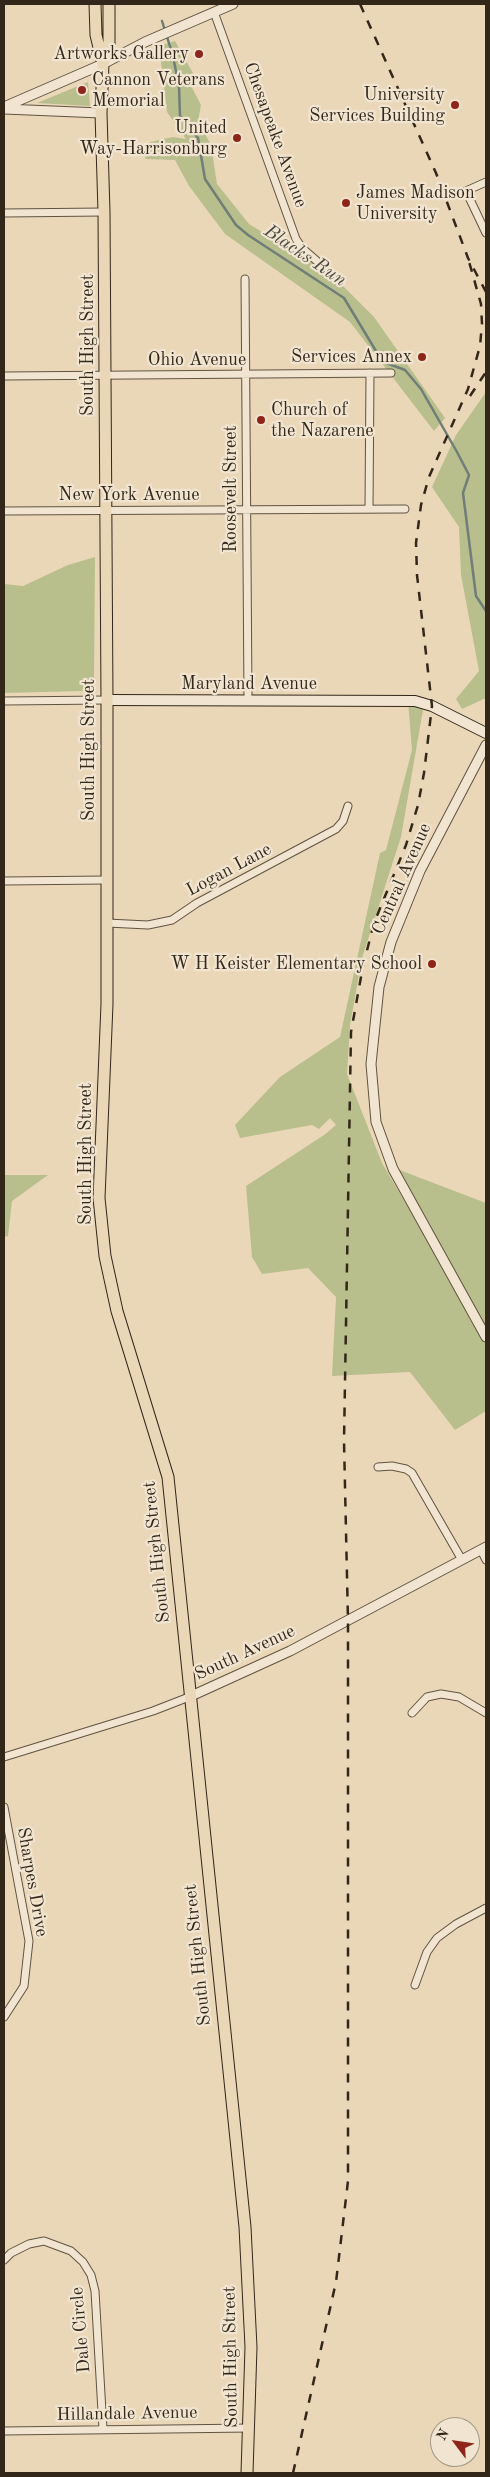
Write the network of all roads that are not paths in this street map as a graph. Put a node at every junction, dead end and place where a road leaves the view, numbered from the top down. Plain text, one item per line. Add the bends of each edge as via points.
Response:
1 (95, 4) edge
2 (109, 4) edge
3 (233, 4) edge
4 (214, 12) junction
5 (103, 64) junction
6 (4, 108) edge
7 (102, 113) junction
8 (486, 182) edge
9 (104, 212) junction
10 (4, 213) edge
11 (486, 233) edge
12 (318, 262) dead end
13 (246, 279) dead end
14 (370, 373) junction
15 (391, 373) dead end
16 (246, 375) junction
17 (4, 376) edge
18 (105, 376) junction
19 (247, 509) junction
20 (369, 509) junction
21 (405, 509) dead end
22 (106, 510) junction
23 (4, 511) edge
24 (248, 699) junction
25 (106, 700) junction
26 (4, 701) edge
27 (486, 733) edge
28 (486, 745) edge
29 (348, 806) dead end
30 (106, 880) junction
31 (4, 881) edge
32 (107, 923) junction
33 (486, 1337) edge
34 (378, 1467) dead end
35 (483, 1549) edge
36 (462, 1560) junction
37 (486, 1560) edge
38 (189, 1697) junction
39 (412, 1713) dead end
40 (486, 1713) edge
41 (4, 1757) edge
42 (4, 1807) edge
43 (486, 1908) edge
44 (415, 1985) dead end
45 (4, 2017) edge
46 (4, 2260) edge
47 (250, 2428) junction
48 (103, 2429) junction
49 (4, 2432) edge
50 (248, 2473) edge

1 - 5 main road, South High Street via 96,35
2 - 5 main road via 109,37
3 - 4 street
4 - 5 street
4 - 12 street, Chesapeake Avenue via 296,239
5 - 6 street
5 - 7 main road, South High Street
6 - 7 street
7 - 9 main road, South High Street
8 - 11 street via 466,191
9 - 10 street
9 - 18 main road, South High Street
13 - 16 street, Roosevelt Street
14 - 15 street, Ohio Avenue
14 - 16 street, Ohio Avenue
14 - 20 street
16 - 18 street, Ohio Avenue
16 - 19 street, Roosevelt Street
17 - 18 street, Ohio Avenue
18 - 22 main road, South High Street
19 - 20 street, New York Avenue
19 - 22 street, New York Avenue
19 - 24 street, Roosevelt Street
20 - 21 street, New York Avenue
22 - 23 street, New York Avenue
22 - 25 main road, South High Street
24 - 25 main road, Maryland Avenue
24 - 27 main road, Maryland Avenue via 416,701
25 - 26 street, Maryland Avenue
25 - 30 main road, South High Street
28 - 33 street, Central Avenue via 420,871 390,942 379,987 370,1064 376,1122 393,1169
29 - 32 street, Logan Lane via 336,829 197,903 172,920 148,925
30 - 31 street
30 - 32 main road, South High Street
32 - 38 main road, South High Street via 100,1198 105,1256 117,1311 168,1477
34 - 36 street via 398,1467 412,1473
35 - 36 street, South Avenue
35 - 37 street
36 - 38 street, South Avenue via 290,1651
38 - 41 street, South Avenue
38 - 47 main road, South High Street via 245,2227 251,2347
39 - 40 street via 425,1698 441,1694 459,1698
42 - 45 street, Sharpes Drive via 29,1941 24,1986
43 - 44 street via 436,1938 427,1952
46 - 48 street, Dale Circle via 29,2244 44,2241 70,2251 83,2262 91,2275 96,2291
47 - 48 street, Hillandale Avenue
47 - 50 main road, South High Street
48 - 49 street, Hillandale Avenue

